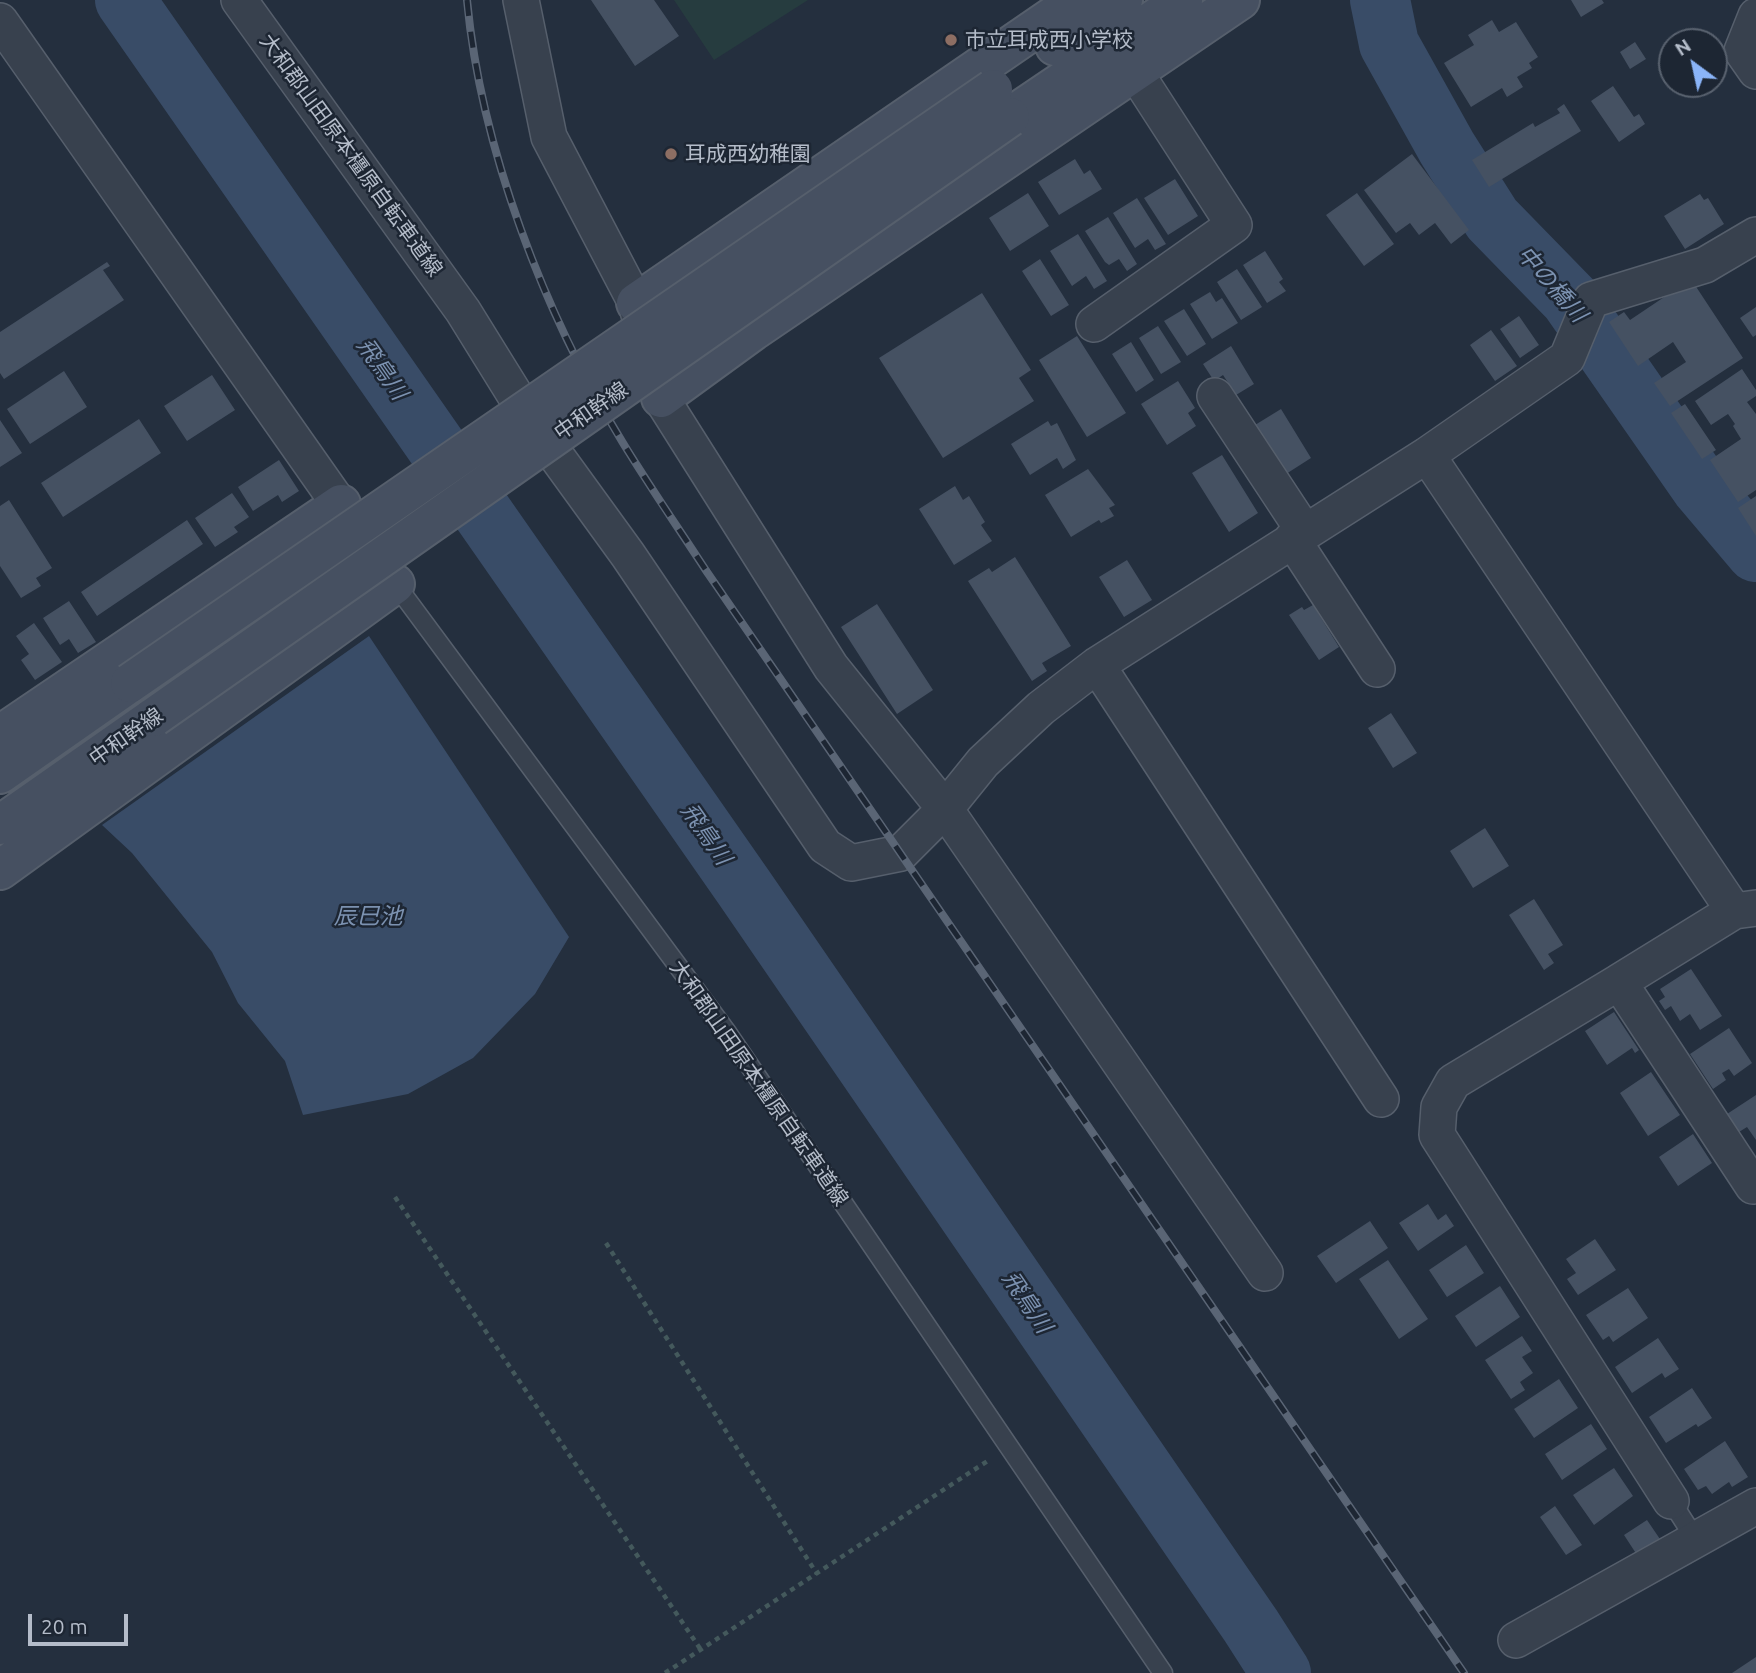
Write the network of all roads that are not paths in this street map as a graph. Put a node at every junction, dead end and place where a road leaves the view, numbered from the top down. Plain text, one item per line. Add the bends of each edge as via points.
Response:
1 (239, 0) edge
2 (521, 0) edge
3 (1077, 0) edge
4 (1123, 0) edge
5 (1183, 0) edge
6 (1240, 0) edge
7 (1756, 16) edge
8 (0, 21) edge
9 (1756, 71) edge
10 (1135, 72) junction
11 (1002, 103) junction
12 (1756, 235) edge
13 (636, 303) junction
14 (1094, 324) dead end
15 (1215, 396) dead end
16 (661, 398) junction
17 (533, 424) junction
18 (1427, 455) junction
19 (341, 504) junction
20 (1298, 535) junction
21 (364, 541) junction
22 (395, 584) junction
23 (1097, 665) junction
24 (1377, 669) dead end
25 (0, 735) edge
26 (0, 774) edge
27 (945, 809) junction
28 (0, 825) edge
29 (0, 870) edge
30 (1745, 910) edge
31 (1619, 982) junction
32 (1381, 1098) dead end
33 (1753, 1186) dead end
34 (1265, 1273) dead end
35 (1671, 1500) joint
36 (1756, 1506) edge
37 (1696, 1540) junction
38 (1516, 1640) dead end
39 (1163, 1673) edge

1 - 17 street, 大和郡山田原本橿原自転車道線 via 463,311
2 - 13 street via 549,137
3 - 13 main road
4 - 11 main road, 中和幹線
5 - 11 main road, 中和幹線
6 - 10 main road
7 - 9 street via 1742,51
8 - 19 street, 大和郡山田原本橿原自転車道線
10 - 14 street via 1234,225
10 - 16 main road
11 - 26 main road, 中和幹線, bridge
11 - 28 main road, 中和幹線, bridge
12 - 18 street, 大和郡山田原本橿原自転車道線 via 1705,265 1586,313 1567,358
13 - 16 street
15 - 20 street
16 - 27 street via 831,667
17 - 21 main road
17 - 27 street, 大和郡山田原本橿原自転車道線 via 628,555 825,846 851,863 901,853
18 - 20 street, 大和郡山田原本橿原自転車道線
18 - 30 street
19 - 21 street, 大和郡山田原本橿原自転車道線
19 - 25 main road
20 - 23 street, 大和郡山田原本橿原自転車道線
20 - 24 street
21 - 22 lane, 大和郡山田原本橿原自転車道線
22 - 29 main road
22 - 39 lane, 大和郡山田原本橿原自転車道線 via 726,1031
23 - 27 street, 大和郡山田原本橿原自転車道線 via 1041,708 983,762
23 - 32 street
27 - 34 street
30 - 31 street
31 - 33 street
31 - 35 street via 1453,1082 1439,1107 1437,1135
35 - 37 lane
36 - 37 street
37 - 38 street

